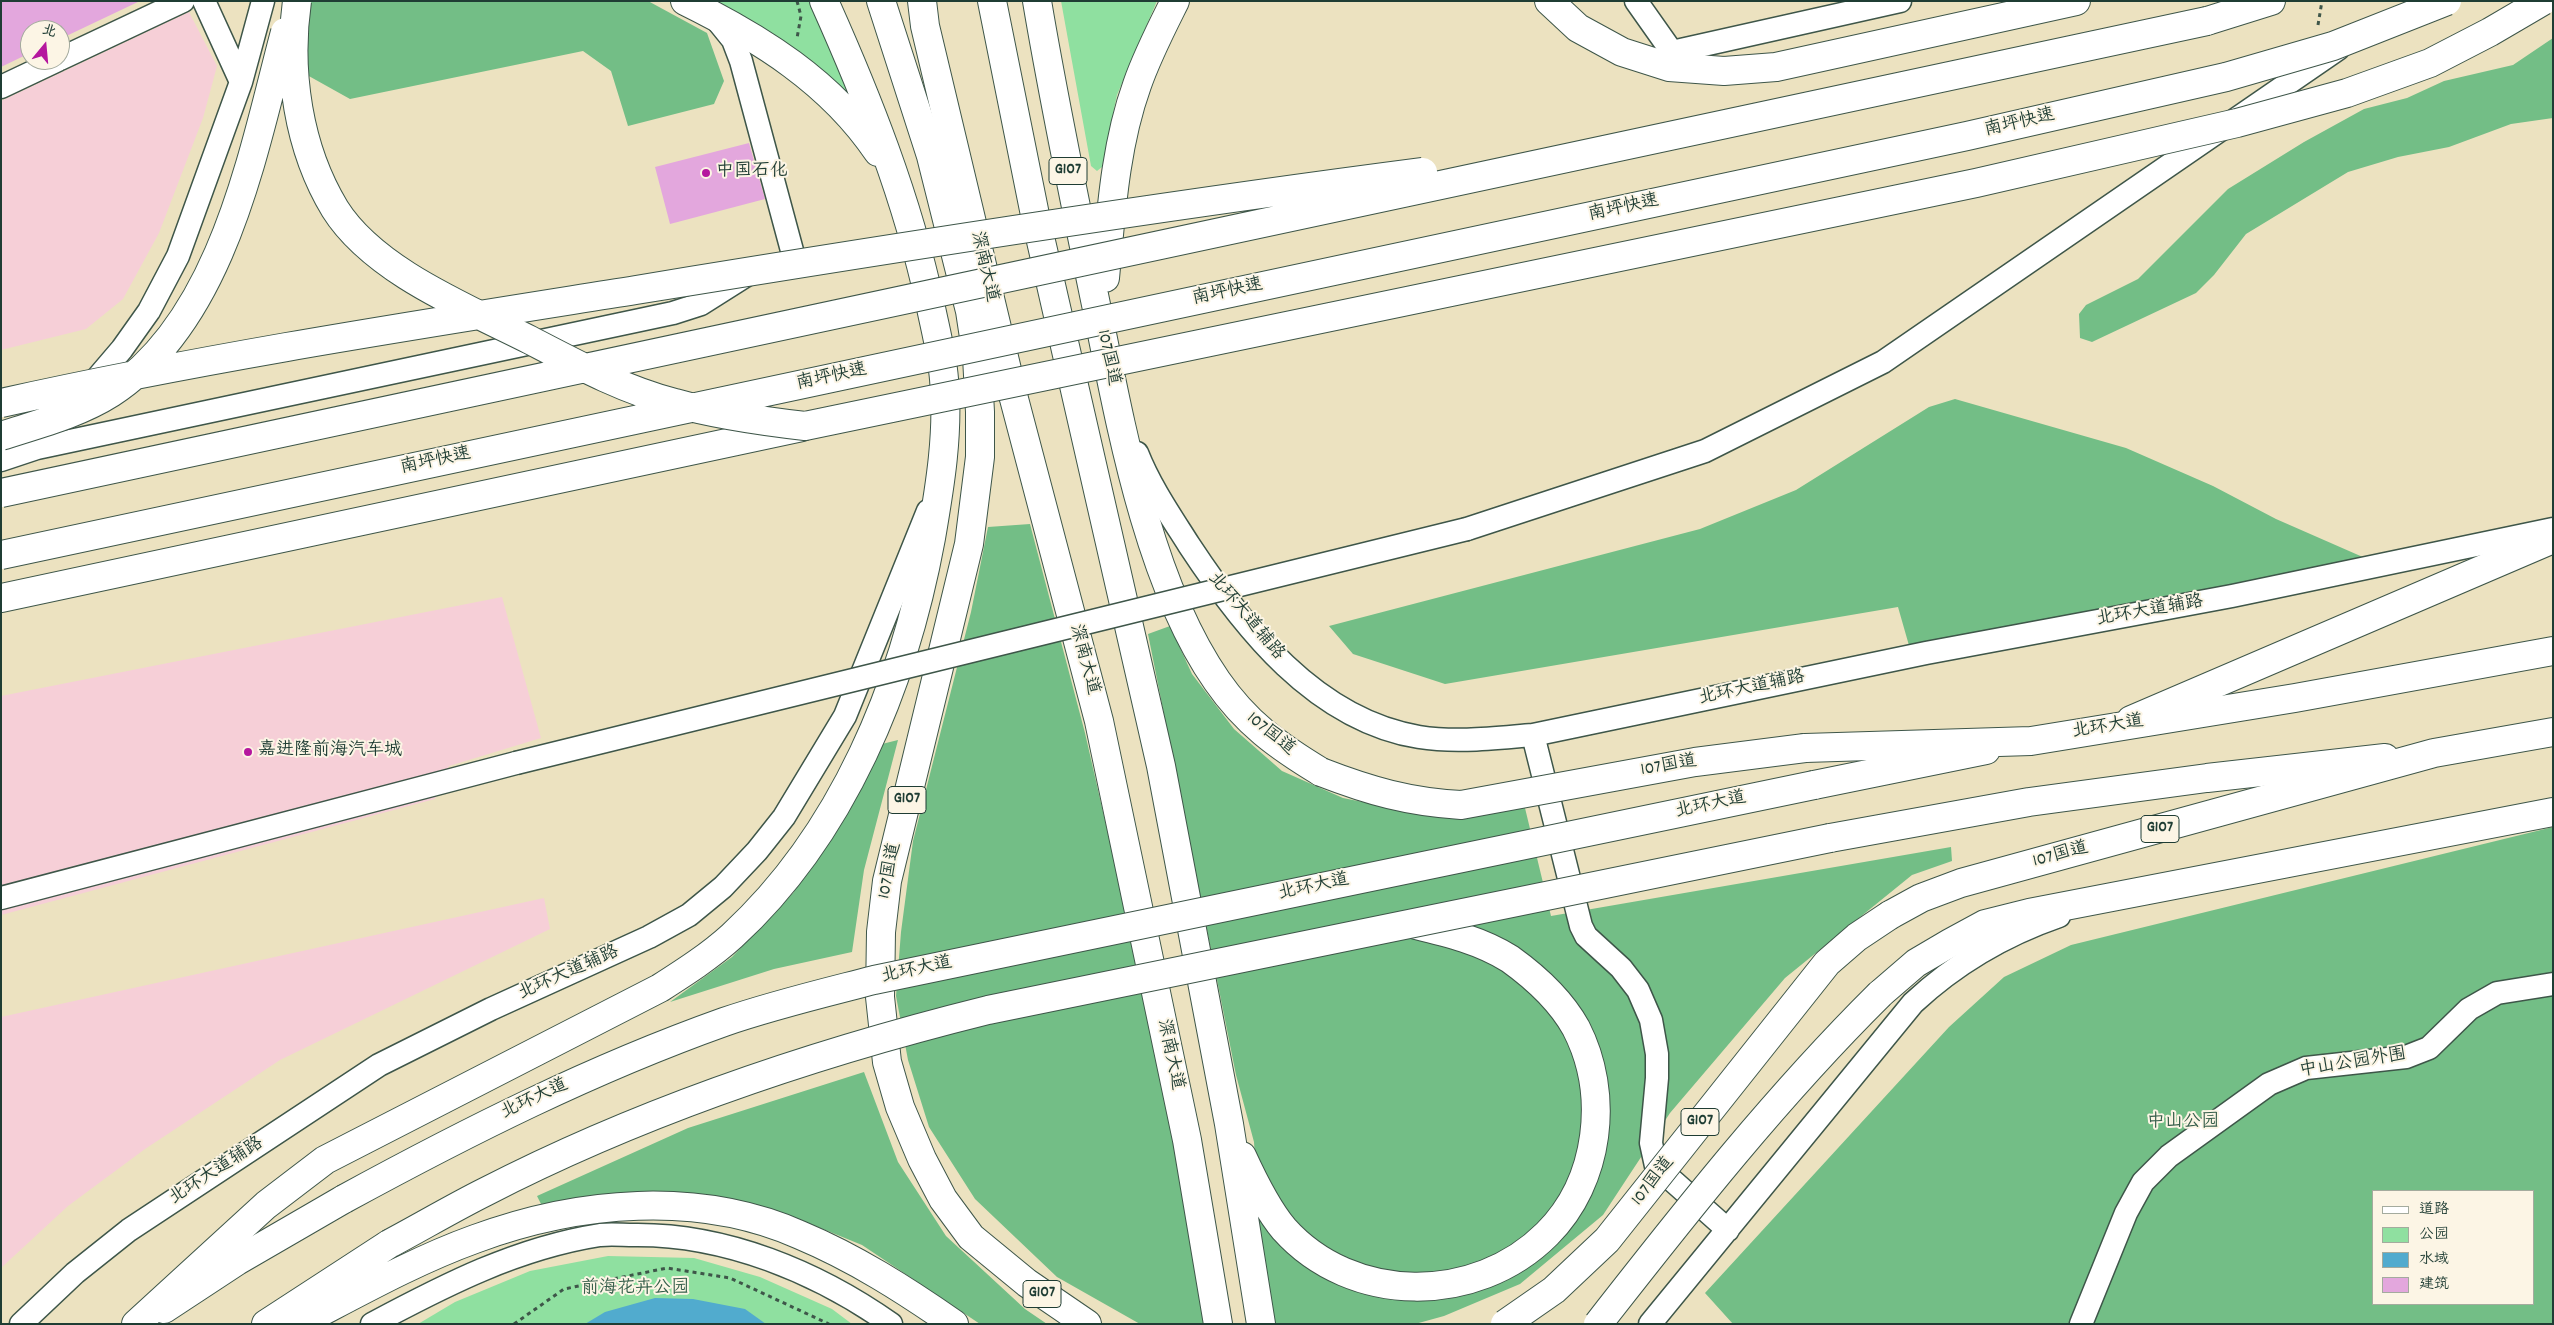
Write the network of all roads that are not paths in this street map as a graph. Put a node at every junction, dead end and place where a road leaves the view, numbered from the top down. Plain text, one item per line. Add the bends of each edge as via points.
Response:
1 (184, 1) edge
2 (204, 1) edge
3 (263, 1) edge
4 (292, 1) edge
5 (297, 1) edge
6 (685, 1) edge
7 (824, 1) edge
8 (881, 1) edge
9 (992, 1) edge
10 (1037, 1) edge
11 (1175, 1) edge
12 (1549, 1) edge
13 (1636, 1) edge
14 (1900, 1) edge
15 (2076, 1) edge
16 (2271, 1) edge
17 (2409, 1) edge
18 (2447, 1) edge
19 (2542, 1) edge
20 (921, 10) edge
21 (712, 14) junction
22 (70, 55) edge
23 (37, 70) edge
24 (241, 82) junction
25 (1, 86) edge
26 (1562, 159) junction
27 (899, 188) junction
28 (913, 234) junction
29 (794, 258) junction
30 (970, 311) junction
31 (1103, 339) junction
32 (1114, 392) junction
33 (1013, 395) junction
34 (1, 403) edge
35 (805, 426) junction
36 (1, 436) edge
37 (37, 448) junction
38 (1, 460) edge
39 (942, 470) junction
40 (1, 493) edge
41 (2553, 528) edge
42 (2553, 539) edge
43 (1, 555) edge
44 (1, 598) edge
45 (2553, 651) edge
46 (2114, 727) junction
47 (2553, 732) edge
48 (1533, 735) junction
49 (2032, 741) junction
50 (2434, 753) junction
51 (2553, 812) edge
52 (2116, 897) junction
53 (1, 898) edge
54 (1412, 924) junction
55 (2553, 984) edge
56 (1229, 1124) junction
57 (1728, 1230) junction
58 (21, 1324) edge
59 (136, 1324) edge
60 (143, 1324) edge
61 (266, 1324) edge
62 (298, 1324) edge
63 (372, 1324) edge
64 (891, 1324) edge
65 (954, 1324) edge
66 (1086, 1324) edge
67 (1218, 1324) edge
68 (1260, 1324) edge
69 (1504, 1324) edge
70 (1598, 1324) edge
71 (1650, 1324) edge
72 (2081, 1324) edge

1 - 22 street
2 - 24 street
3 - 24 street
4 - 36 main road, bridge via 251,160 231,220 208,274 183,319 150,360 110,393 58,418
5 - 35 main road, bridge via 294,70 301,120 315,169 336,210 369,248 424,287 605,378 673,403
6 - 21 main road
7 - 27 main road via 865,92
8 - 30 main road, 107国道 / G107 via 931,156
9 - 56 main road via 1035,215 1161,766
10 - 31 main road, 107国道 / G107 via 1057,118
11 - 31 main road via 1136,86 1125,130 1108,239
12 - 15 main road via 1578,28 1622,52 1669,67 1724,71 1776,67
13 - 14 street via 1672,52
16 - 26 main road, bridge via 2207,21
17 - 53 street, bridge via 1883,362 1706,451 1467,529 516,762
18 - 43 main road, 南坪快速, bridge via 2333,46 2198,84
19 - 35 main road, bridge via 2430,63 2347,93 2237,123 1966,185
20 - 33 main road, 深南大道
21 - 27 main road via 761,42 814,80 870,140
21 - 29 street via 733,40 740,56
23 - 25 street
24 - 37 street via 178,256 149,311 122,349
26 - 34 main road, bridge via 1266,192 773,267 267,349 140,372
26 - 40 main road, bridge
27 - 28 main road
28 - 29 street
28 - 39 main road via 944,376 946,413
29 - 37 street via 758,269 701,304 673,313
30 - 33 main road
30 - 66 main road, 107国道 / G107 via 978,357 980,412 976,494 960,584 887,881 881,932 880,997 887,1062 900,1107 922,1159 943,1199 971,1237 1048,1299
31 - 32 main road, 107国道 / G107
32 - 48 street, 北环大道辅路 via 1147,477 1174,523 1211,578 1256,635 1295,673 1325,697 1368,722 1419,736 1474,740
32 - 49 main road, 107国道 / G107, bridge via 1160,564 1195,646 1246,719 1280,748 1322,772 1396,798 1461,805 1694,762 1806,748
33 - 67 main road, 深南大道 via 1099,721 1187,1140
35 - 44 main road
37 - 38 street
39 - 58 street, 北环大道辅路 via 846,716 784,817 723,887 689,915 649,938 490,1009 379,1065 128,1230 75,1273
39 - 59 main road via 922,582 910,632 890,689 865,749 815,840 762,906 730,938 660,988 325,1160 266,1205
41 - 48 street, 北环大道辅路 via 2232,596 1926,653
42 - 46 main road
45 - 46 main road, 北环大道 / G107
46 - 49 main road, 北环大道 / G107
47 - 50 main road, G107
48 - 57 street via 1581,926 1586,936 1638,990 1651,1020 1657,1070 1651,1143 1656,1166
49 - 60 main road, 北环大道, bridge via 883,978 800,999 726,1022 570,1083 491,1120 236,1261
50 - 54 main road, bridge via 2029,802 1830,838
50 - 69 main road, 107国道 / G107, bridge via 1961,883 1921,898 1890,915 1827,963 1607,1240 1554,1290
51 - 52 main road
52 - 57 street via 1994,943 1937,981 1913,1003
52 - 70 main road, bridge via 1985,924 1916,963 1841,1033 1732,1154
54 - 56 main road via 1464,937 1509,959 1549,992 1576,1028 1593,1074 1597,1121 1588,1167 1571,1202 1547,1234 1511,1262 1469,1281 1436,1287 1402,1287 1368,1281 1335,1268 1284,1228 1252,1177
54 - 61 main road, bridge via 988,1010 843,1049 703,1097 485,1191 389,1244
55 - 72 street, 中山公园外围 via 2497,993 2469,1009 2429,1048 2406,1057 2306,1068 2270,1084 2169,1156 2143,1182 2126,1213
56 - 68 main road
57 - 71 street
62 - 65 main road via 393,1275 475,1239 539,1219 607,1207 676,1206 740,1215 799,1234 861,1264
63 - 64 street via 440,1288 508,1258 602,1235 647,1235 710,1242 762,1256 816,1280

